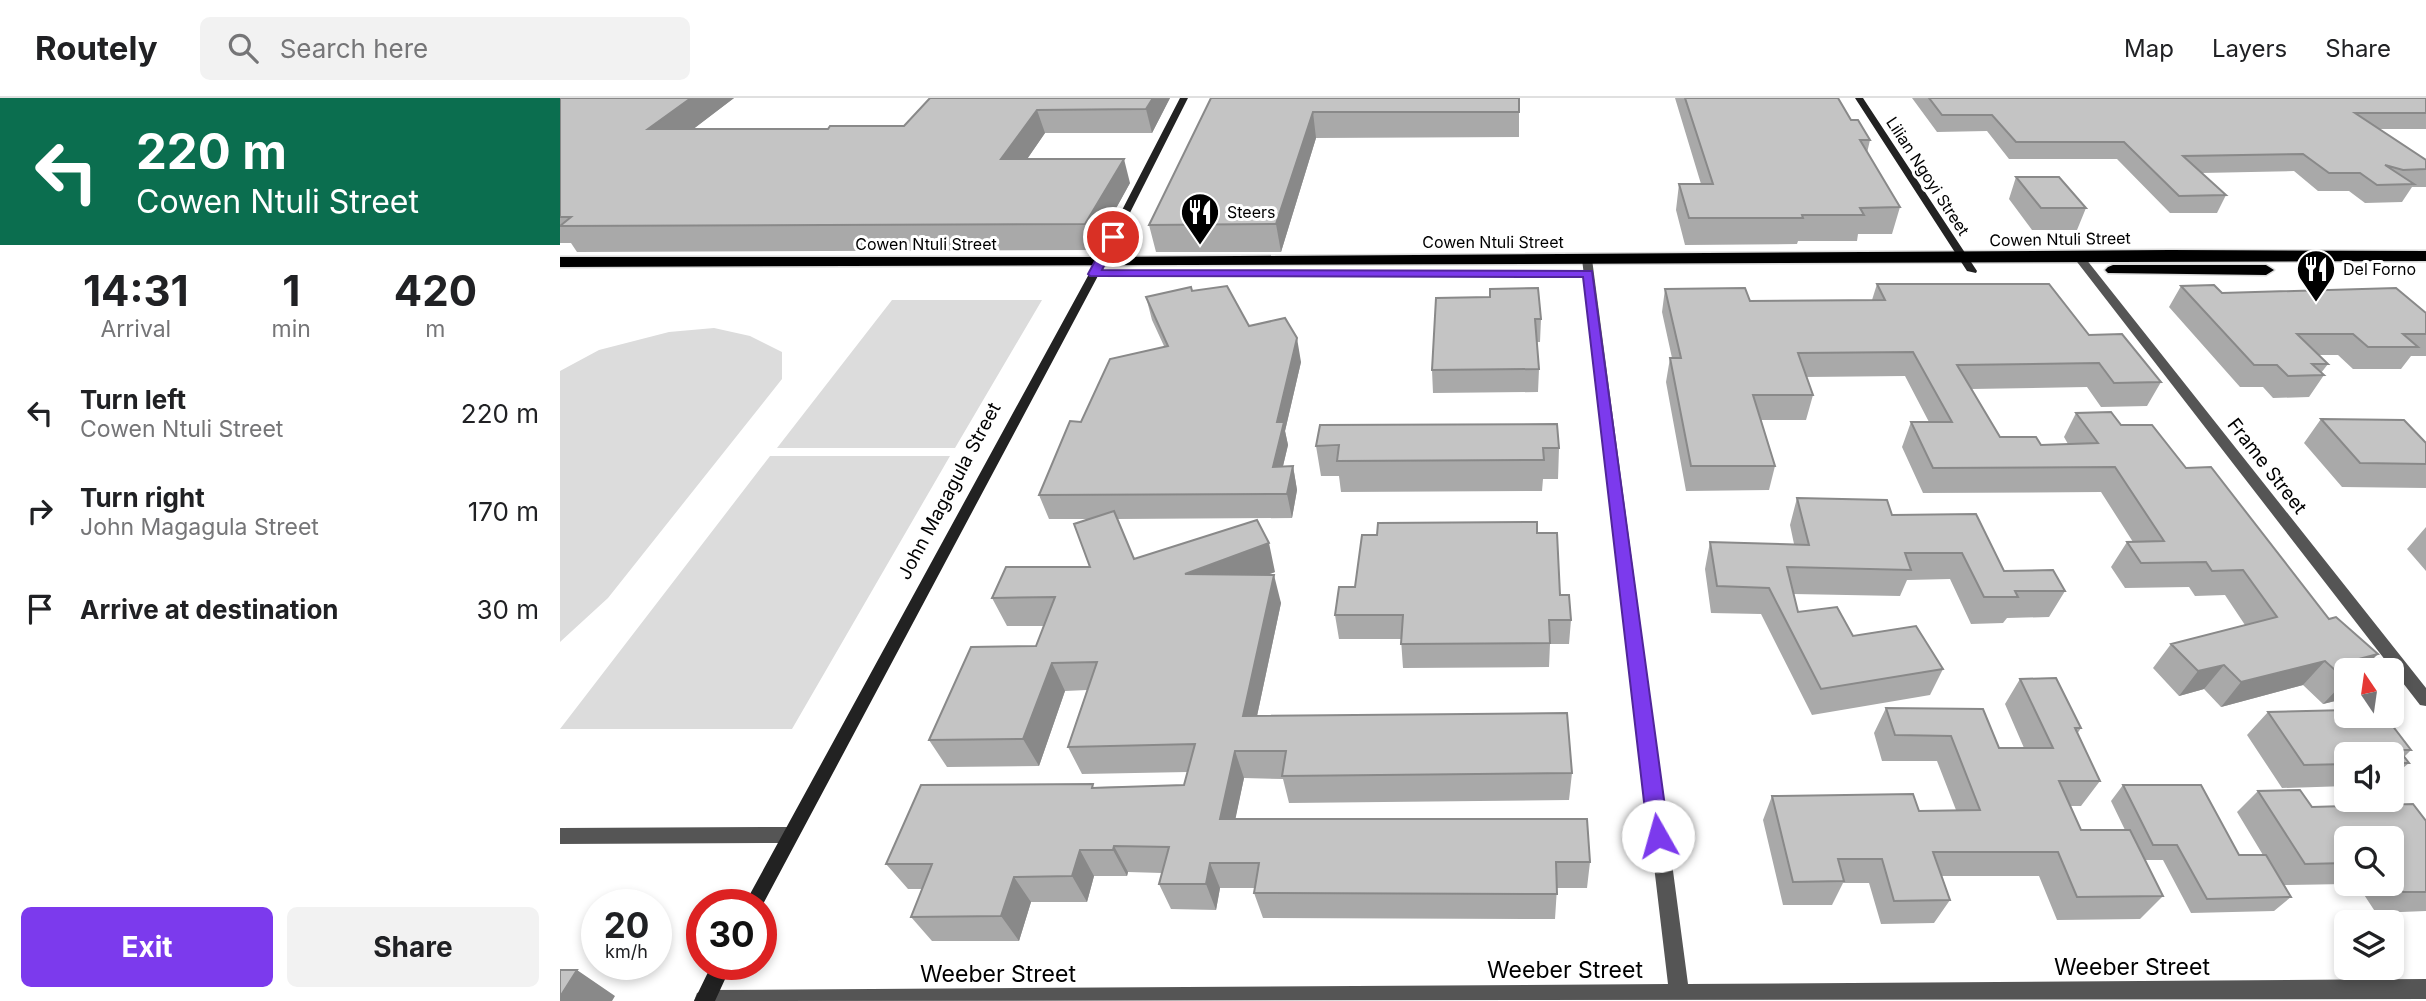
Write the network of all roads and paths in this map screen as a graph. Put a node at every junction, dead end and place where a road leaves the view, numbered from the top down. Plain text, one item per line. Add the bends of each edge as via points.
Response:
1 (1184, 98) edge
2 (1859, 98) edge
3 (2078, 256) junction
4 (2426, 256) edge
5 (1962, 257) junction
6 (560, 262) edge
7 (1587, 266) junction
8 (1097, 268) junction
9 (2090, 270) junction
10 (1972, 271) junction
11 (2426, 271) edge
12 (560, 274) edge
13 (2426, 700) edge
14 (788, 835) junction
15 (560, 836) edge
16 (761, 889) edge
17 (715, 980) edge
18 (2426, 989) edge
19 (1680, 997) edge
20 (704, 1001) edge

1 - 8 street, John Magagula Street
2 - 5 street, Lilian Ngoyi Street
3 - 4 highway, Cowen Ntuli Street
3 - 5 highway, Cowen Ntuli Street
3 - 9 street, Frame Street
5 - 7 highway, Cowen Ntuli Street
5 - 10 street, Lilian Ngoyi Street
6 - 8 highway, Cowen Ntuli Street
7 - 8 highway, Cowen Ntuli Street
7 - 10 highway, Cowen Ntuli Street
7 - 19 street
8 - 12 highway, Cowen Ntuli Street
8 - 14 street, John Magagula Street
9 - 10 highway, Cowen Ntuli Street
9 - 11 highway, Cowen Ntuli Street
9 - 13 street, Frame Street
14 - 15 street
14 - 16 street, John Magagula Street
17 - 20 street
18 - 19 street, Weeber Street
19 - 20 street, Weeber Street

